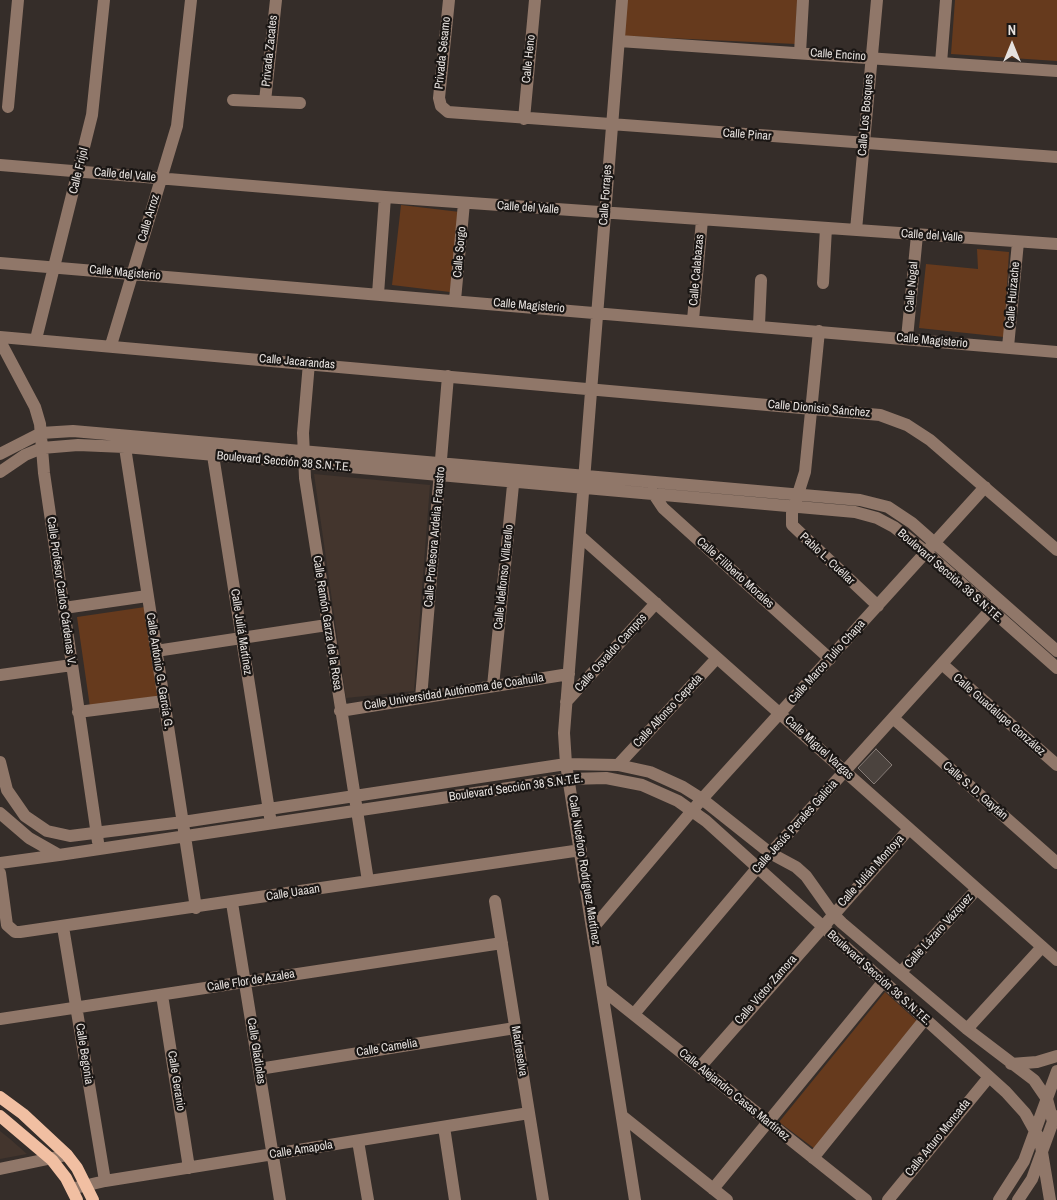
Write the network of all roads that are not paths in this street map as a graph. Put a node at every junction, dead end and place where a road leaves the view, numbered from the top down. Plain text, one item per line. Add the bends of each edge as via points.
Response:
1 (18, 0) edge
2 (104, 0) edge
3 (191, 0) edge
4 (276, 0) edge
5 (448, 0) edge
6 (535, 0) edge
7 (622, 0) edge
8 (803, 0) edge
9 (877, 0) edge
10 (946, 0) edge
11 (619, 41) junction
12 (800, 53) junction
13 (872, 58) junction
14 (941, 63) junction
15 (1057, 71) edge
16 (234, 100) dead end
17 (264, 101) junction
18 (300, 103) dead end
19 (440, 106) joint
20 (8, 107) dead end
21 (524, 119) junction
22 (611, 125) junction
23 (864, 143) junction
24 (1057, 157) edge
25 (0, 165) edge
26 (79, 172) junction
27 (161, 178) junction
28 (385, 197) junction
29 (464, 203) junction
30 (605, 214) junction
31 (702, 220) junction
32 (826, 228) junction
33 (856, 230) junction
34 (917, 235) junction
35 (1018, 242) junction
36 (1057, 244) edge
37 (0, 263) edge
38 (54, 267) junction
39 (133, 274) junction
40 (762, 280) dead end
41 (822, 282) dead end
42 (378, 294) junction
43 (455, 300) junction
44 (598, 312) junction
45 (693, 320) junction
46 (759, 325) junction
47 (819, 330) junction
48 (0, 337) edge
49 (907, 338) junction
50 (36, 340) junction
51 (111, 345) junction
52 (1008, 347) junction
53 (2, 348) edge
54 (1057, 352) edge
55 (310, 363) junction
56 (448, 376) junction
57 (593, 389) junction
58 (812, 408) junction
59 (41, 433) junction
60 (123, 433) junction
61 (210, 441) junction
62 (125, 447) junction
63 (42, 448) junction
64 (302, 450) junction
65 (0, 454) edge
66 (213, 455) junction
67 (441, 461) junction
68 (303, 463) junction
69 (515, 468) junction
70 (0, 472) edge
71 (586, 475) junction
72 (440, 476) junction
73 (648, 480) junction
74 (514, 482) junction
75 (985, 488) junction
76 (584, 489) junction
77 (654, 495) junction
78 (798, 499) junction
79 (580, 536) junction
80 (936, 542) junction
81 (1057, 550) edge
82 (927, 553) junction
83 (147, 596) junction
84 (1000, 599) junction
85 (656, 603) junction
86 (878, 606) junction
87 (64, 608) junction
88 (991, 610) junction
89 (327, 625) junction
90 (242, 638) junction
91 (156, 651) junction
92 (1057, 651) edge
93 (717, 658) junction
94 (830, 659) junction
95 (942, 664) junction
96 (72, 665) junction
97 (1057, 668) edge
98 (569, 674) junction
99 (0, 676) edge
100 (493, 686) junction
101 (421, 698) junction
102 (164, 701) junction
103 (566, 702) junction
104 (340, 711) junction
105 (78, 712) junction
106 (780, 714) junction
107 (893, 718) junction
108 (0, 762) edge
109 (566, 764) junction
110 (618, 765) junction
111 (1057, 765) edge
112 (845, 772) junction
113 (569, 779) junction
114 (354, 795) junction
115 (702, 799) junction
116 (269, 809) junction
117 (356, 810) junction
118 (693, 811) junction
119 (0, 813) edge
120 (182, 822) junction
121 (271, 823) junction
122 (909, 829) junction
123 (97, 834) junction
124 (185, 837) junction
125 (99, 849) junction
126 (581, 850) junction
127 (770, 853) junction
128 (59, 855) junction
129 (0, 863) edge
130 (1057, 863) edge
131 (758, 867) junction
132 (0, 873) edge
133 (368, 882) junction
134 (976, 889) junction
135 (495, 901) dead end
136 (232, 903) junction
137 (196, 908) junction
138 (833, 914) junction
139 (63, 926) junction
140 (822, 926) junction
141 (593, 928) junction
142 (502, 943) junction
143 (1042, 947) junction
144 (1057, 960) edge
145 (901, 972) junction
146 (245, 982) junction
147 (883, 982) junction
148 (603, 990) junction
149 (162, 995) junction
150 (76, 1008) junction
151 (634, 1014) junction
152 (0, 1019) edge
153 (925, 1019) junction
154 (515, 1028) junction
155 (967, 1029) junction
156 (1057, 1056) edge
157 (1011, 1064) junction
158 (700, 1067) junction
159 (259, 1069) junction
160 (1057, 1071) edge
161 (988, 1076) junction
162 (0, 1097) edge
163 (1047, 1099) junction
164 (529, 1113) junction
165 (0, 1116) edge
166 (622, 1116) junction
167 (1055, 1117) edge
168 (768, 1122) junction
169 (444, 1127) junction
170 (1036, 1132) junction
171 (358, 1141) junction
172 (1049, 1142) edge
173 (273, 1154) junction
174 (67, 1156) junction
175 (813, 1158) junction
176 (52, 1160) junction
177 (189, 1168) junction
178 (0, 1169) edge
179 (105, 1181) junction
180 (86, 1185) junction
181 (713, 1189) junction
182 (75, 1194) edge
183 (93, 1200) edge
184 (280, 1200) edge
185 (368, 1200) edge
186 (456, 1200) edge
187 (543, 1200) edge
188 (635, 1200) edge
189 (727, 1200) edge
190 (866, 1200) edge
191 (888, 1200) edge
192 (999, 1200) edge
193 (1018, 1200) edge
194 (1050, 1200) edge

1 - 20 street
2 - 26 street, Calle Frijol via 92,115
3 - 27 street, Calle Arroz via 180,114
4 - 17 street, Privada Zacates
5 - 19 street, Privada Sésamo
6 - 21 street, Calle Heno
7 - 11 street, Calle Forrajes
8 - 12 street
9 - 13 street, Calle Los Bosques
10 - 14 street
11 - 12 street, Calle Encino
11 - 22 street, Calle Forrajes
12 - 13 street, Calle Encino
13 - 14 street, Calle Encino
13 - 23 street, Calle Los Bosques
14 - 15 street, Calle Encino
16 - 17 street
17 - 18 street
19 - 21 street, Calle Pinar via 453,114
21 - 22 street, Calle Pinar
22 - 23 street, Calle Pinar
22 - 30 street, Calle Forrajes
23 - 24 street, Calle Pinar
23 - 33 street, Calle Los Bosques
25 - 26 street, Calle del Valle
26 - 27 street, Calle del Valle
26 - 38 street, Calle Frijol
27 - 28 street, Calle del Valle
27 - 39 street, Calle Arroz
28 - 29 street, Calle del Valle
28 - 42 street
29 - 30 street, Calle del Valle
29 - 43 street, Calle Sorgo
30 - 31 street, Calle del Valle
30 - 44 street, Calle Forrajes
31 - 32 street, Calle del Valle
31 - 45 street, Calle Calabazas
32 - 33 street, Calle del Valle
32 - 41 street
33 - 34 street, Calle del Valle
34 - 35 street, Calle del Valle
34 - 49 street, Calle Nogal
35 - 36 street, Calle del Valle
35 - 52 street, Calle Huizache
37 - 38 street, Calle Magisterio
38 - 39 street, Calle Magisterio
38 - 50 street, Calle Frijol
39 - 42 street, Calle Magisterio
39 - 51 street, Calle Arroz
40 - 46 street
42 - 43 street, Calle Magisterio
43 - 44 street, Calle Magisterio
44 - 45 street, Calle Magisterio
44 - 57 street, Calle Forrajes
45 - 46 street, Calle Magisterio
46 - 47 street, Calle Magisterio
47 - 49 street, Calle Magisterio
47 - 58 street, Pablo L. Cuéllar
48 - 50 street, Calle Jacarandas
49 - 52 street, Calle Magisterio
50 - 51 street, Calle Jacarandas
51 - 55 street, Calle Jacarandas
52 - 54 street, Calle Magisterio
53 - 59 street, Calle Profesor Carlos Cárdenas V. via 34,407
55 - 56 street, Calle Jacarandas
55 - 64 street, Calle Ramón Garza de la Rosa
56 - 57 street, Calle Jacarandas
56 - 67 street, Calle Profesora Ardelia Fraustro
57 - 58 street, Calle Dionisio Sánchez
57 - 71 street, Calle Nicéforo Rodríguez Martínez
58 - 75 street, Calle Dionisio Sánchez via 866,412 906,425 930,440
58 - 78 street, Pablo L. Cuéllar via 805,472
59 - 60 street, Boulevard Sección 38 S.N.T.E. via 73,430
59 - 63 street, Calle Profesor Carlos Cárdenas V.
59 - 65 street, Boulevard Sección 38 S.N.T.E.
60 - 61 street, Boulevard Sección 38 S.N.T.E.
60 - 62 street, Calle Antonio G. García G.
61 - 64 street, Boulevard Sección 38 S.N.T.E.
61 - 66 street, Calle Juliá Martínez
62 - 63 street, Boulevard Sección 38 S.N.T.E. via 78,445
62 - 66 street, Boulevard Sección 38 S.N.T.E.
62 - 83 street, Calle Antonio G. García G.
63 - 70 street, Boulevard Sección 38 S.N.T.E. via 25,454
63 - 87 street, Calle Profesor Carlos Cárdenas V.
64 - 67 street, Boulevard Sección 38 S.N.T.E.
64 - 68 street, Calle Ramón Garza de la Rosa
66 - 68 street, Boulevard Sección 38 S.N.T.E.
66 - 90 street, Calle Juliá Martínez
67 - 69 street, Boulevard Sección 38 S.N.T.E.
67 - 72 street, Calle Profesora Ardelia Fraustro
68 - 72 street, Boulevard Sección 38 S.N.T.E.
68 - 89 street, Calle Ramón Garza de la Rosa
69 - 71 street, Boulevard Sección 38 S.N.T.E.
69 - 74 street, Calle Idelfonso Villarello
71 - 73 street, Boulevard Sección 38 S.N.T.E.
71 - 76 street, Calle Nicéforo Rodríguez Martínez
72 - 74 street, Boulevard Sección 38 S.N.T.E.
72 - 101 street, Calle Profesora Ardelia Fraustro
73 - 77 street, Calle Filiberto Morales
73 - 78 street, Boulevard Sección 38 S.N.T.E.
74 - 76 street, Boulevard Sección 38 S.N.T.E.
74 - 100 street, Calle Idelfonso Villarello
75 - 80 street, Calle Marco Tulio Chapa
75 - 81 street, Calle Dionisio Sánchez
76 - 77 street, Boulevard Sección 38 S.N.T.E.
76 - 79 street, Calle Nicéforo Rodríguez Martínez
77 - 78 street, Boulevard Sección 38 S.N.T.E.
77 - 94 street, Calle Filiberto Morales via 663,508
78 - 80 street, Boulevard Sección 38 S.N.T.E. via 860,500 888,507
78 - 82 street, Boulevard Sección 38 S.N.T.E. via 872,516 894,527
78 - 86 street, Pablo L. Cuéllar via 791,519 794,529
79 - 85 street, Calle Miguel Vargas
79 - 98 street, Calle Nicéforo Rodríguez Martínez
80 - 82 street, Calle Marco Tulio Chapa
80 - 84 street, Boulevard Sección 38 S.N.T.E.
82 - 86 street, Calle Marco Tulio Chapa
82 - 88 street, Boulevard Sección 38 S.N.T.E.
83 - 87 street
83 - 91 street, Calle Antonio G. García G.
84 - 88 street, Calle Jesús Perales Galicia
84 - 92 street, Boulevard Sección 38 S.N.T.E.
85 - 93 street, Calle Miguel Vargas
85 - 103 street, Calle Osvaldo Campos
86 - 94 street, Calle Marco Tulio Chapa
87 - 96 street, Calle Profesor Carlos Cárdenas V.
88 - 95 street, Calle Jesús Perales Galicia
88 - 97 street, Boulevard Sección 38 S.N.T.E.
89 - 90 street
89 - 104 street, Calle Ramón Garza de la Rosa
90 - 91 street
90 - 116 street, Calle Juliá Martínez
91 - 102 street, Calle Antonio G. García G.
93 - 106 street, Calle Miguel Vargas
93 - 110 street, Calle Alfonso Cepeda
94 - 106 street, Calle Marco Tulio Chapa
95 - 107 street, Calle Jesús Perales Galicia
95 - 111 street, Calle Guadalupe González
96 - 99 street
96 - 105 street, Calle Profesor Carlos Cárdenas V.
98 - 100 street, Calle Universidad Autónoma de Coahuila
98 - 103 street, Calle Nicéforo Rodríguez Martínez
100 - 101 street, Calle Universidad Autónoma de Coahuila
101 - 104 street, Calle Universidad Autónoma de Coahuila
102 - 105 street
102 - 120 street, Calle Antonio G. García G.
103 - 109 street, Calle Nicéforo Rodríguez Martínez
104 - 114 street, Calle Ramón Garza de la Rosa
105 - 123 street, Calle Profesor Carlos Cárdenas V.
106 - 112 street, Calle Miguel Vargas
106 - 115 street, Calle Marco Tulio Chapa
107 - 112 street, Calle Jesús Perales Galicia
107 - 130 street, Calle S. D. Gaytán
108 - 123 street, Boulevard Sección 38 S.N.T.E. via 7,790 25,816 47,831
109 - 110 street, Boulevard Sección 38 S.N.T.E.
109 - 113 street, Calle Nicéforo Rodríguez Martínez
109 - 114 street, Boulevard Sección 38 S.N.T.E.
110 - 115 street, Boulevard Sección 38 S.N.T.E. via 666,778
112 - 122 street, Calle Miguel Vargas
112 - 127 street, Calle Jesús Perales Galicia
113 - 117 street, Boulevard Sección 38 S.N.T.E.
113 - 118 street, Boulevard Sección 38 S.N.T.E. via 624,781 662,793
113 - 126 street, Calle Nicéforo Rodríguez Martínez
114 - 116 street, Boulevard Sección 38 S.N.T.E.
114 - 117 street, Calle Ramón Garza de la Rosa
115 - 118 street, Calle Marco Tulio Chapa
115 - 127 street, Boulevard Sección 38 S.N.T.E.
116 - 120 street, Boulevard Sección 38 S.N.T.E.
116 - 121 street, Calle Juliá Martínez
117 - 121 street, Boulevard Sección 38 S.N.T.E.
117 - 133 street, Calle Ramón Garza de la Rosa
118 - 131 street, Boulevard Sección 38 S.N.T.E.
118 - 141 street, Calle Marco Tulio Chapa
119 - 128 street via 29,838
120 - 123 street, Boulevard Sección 38 S.N.T.E.
120 - 124 street, Calle Antonio G. García G.
121 - 124 street, Boulevard Sección 38 S.N.T.E.
122 - 134 street, Calle Miguel Vargas
122 - 138 street, Calle Julián Montoya
123 - 125 street, Calle Profesor Carlos Cárdenas V.
124 - 125 street, Boulevard Sección 38 S.N.T.E.
124 - 137 street, Calle Antonio G. García G.
125 - 128 street, Boulevard Sección 38 S.N.T.E.
126 - 133 street, Calle Uaaan
126 - 141 street, Calle Nicéforo Rodríguez Martínez
127 - 131 street, Calle Jesús Perales Galicia
127 - 138 street, Boulevard Sección 38 S.N.T.E. via 806,876
128 - 129 street, Boulevard Sección 38 S.N.T.E.
131 - 140 street, Boulevard Sección 38 S.N.T.E.
131 - 151 street, Calle Jesús Perales Galicia
132 - 139 street, Calle Uaaan via 7,925 15,932
133 - 136 street, Calle Uaaan
134 - 143 street, Calle Miguel Vargas
134 - 145 street, Calle Lázaro Vázquez
135 - 142 street, Madreselva
136 - 137 street, Calle Uaaan
136 - 146 street, Calle Gladiolas
137 - 139 street, Calle Uaaan
138 - 140 street, Calle Víctor Zamora
138 - 145 street, Boulevard Sección 38 S.N.T.E.
139 - 150 street, Calle Begonia
140 - 147 street, Boulevard Sección 38 S.N.T.E.
140 - 158 street, Calle Víctor Zamora
141 - 148 street, Calle Nicéforo Rodríguez Martínez
142 - 146 street, Calle Flor de Azalea
142 - 154 street, Madreselva
143 - 144 street, Calle Miguel Vargas
143 - 155 street
145 - 155 street, Boulevard Sección 38 S.N.T.E.
146 - 149 street, Calle Flor de Azalea
146 - 159 street, Calle Gladiolas
147 - 153 street, Boulevard Sección 38 S.N.T.E.
147 - 168 street
148 - 151 street, Calle Alejandro Casas Martínez
148 - 166 street, Calle Nicéforo Rodríguez Martínez
149 - 150 street, Calle Flor de Azalea
149 - 177 street, Calle Geranio
150 - 152 street, Calle Flor de Azalea
150 - 179 street, Calle Begonia
151 - 158 street, Calle Alejandro Casas Martínez
153 - 161 street, Boulevard Sección 38 S.N.T.E.
153 - 175 street
154 - 159 street, Calle Camelia
154 - 164 street, Madreselva
155 - 157 street, Boulevard Sección 38 S.N.T.E.
156 - 157 street
157 - 163 street, Boulevard Sección 38 S.N.T.E. via 1034,1080
158 - 168 street, Calle Alejandro Casas Martínez
159 - 173 street, Calle Gladiolas
160 - 163 street
161 - 170 street, Boulevard Sección 38 S.N.T.E. via 1021,1108
161 - 191 street, Calle Arturo Moncada
162 - 174 main road
163 - 167 street, Boulevard Sección 38 S.N.T.E.
163 - 170 street
164 - 169 street, Calle Amapola
164 - 187 street, Madreselva
165 - 176 main road
166 - 181 street
166 - 188 street, Calle Nicéforo Rodríguez Martínez
167 - 172 street, Boulevard Sección 38 S.N.T.E.
168 - 175 street, Calle Alejandro Casas Martínez
168 - 181 street
169 - 171 street, Calle Amapola
169 - 186 street
170 - 172 street, Boulevard Sección 38 S.N.T.E.
170 - 192 street via 1017,1175
171 - 173 street, Calle Amapola
171 - 185 street
172 - 193 street, Boulevard Sección 38 S.N.T.E.
172 - 194 street
173 - 177 street, Calle Amapola
173 - 184 street, Calle Gladiolas
174 - 176 street
174 - 180 main road
175 - 190 street, Calle Alejandro Casas Martínez
176 - 178 street
176 - 182 main road
177 - 179 street, Calle Amapola
179 - 180 street, Calle Amapola
180 - 182 street, Calle Amapola
180 - 183 main road
181 - 189 street

